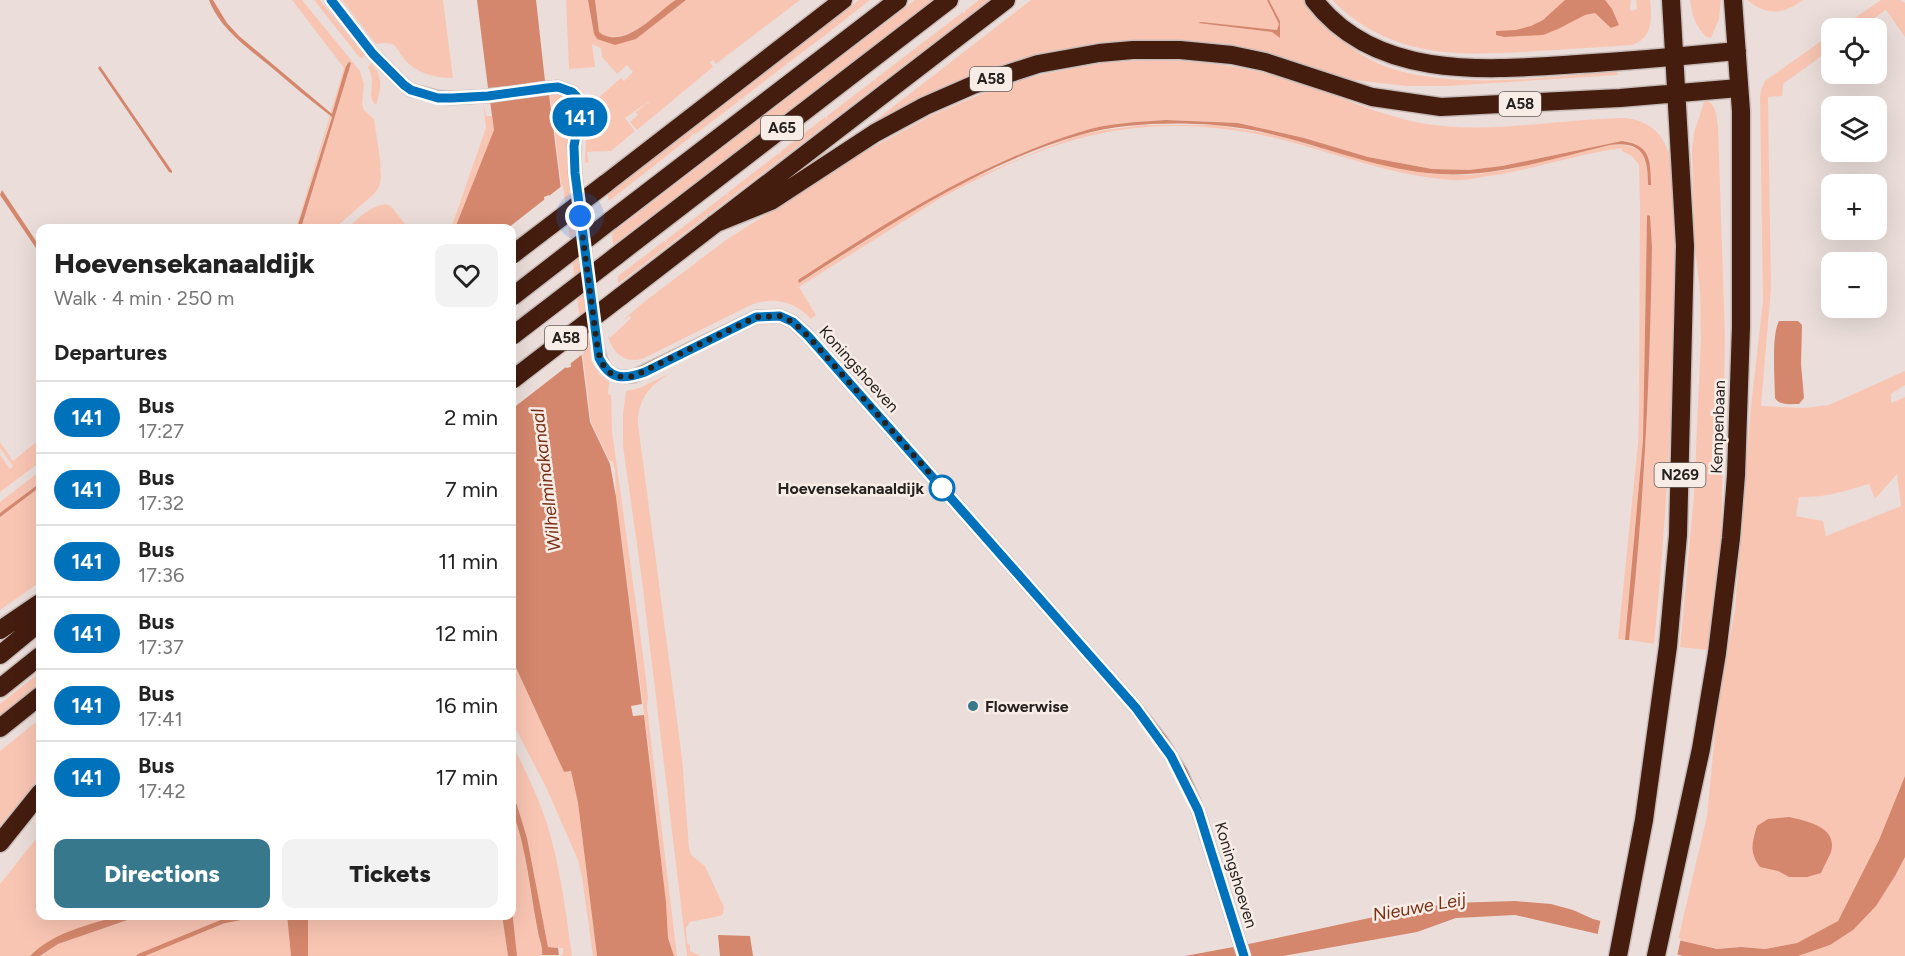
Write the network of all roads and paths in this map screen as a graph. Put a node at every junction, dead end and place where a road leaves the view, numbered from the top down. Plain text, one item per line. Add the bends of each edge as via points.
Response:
1 (331, 0) edge
2 (843, 0) edge
3 (898, 0) edge
4 (949, 0) edge
5 (1006, 0) edge
6 (1314, 0) edge
7 (1671, 0) edge
8 (1733, 0) edge
9 (1737, 51) junction
10 (1674, 57) junction
11 (1739, 88) junction
12 (1677, 93) junction
13 (714, 224) junction
14 (516, 252) edge
15 (516, 294) edge
16 (516, 333) edge
17 (516, 377) edge
18 (36, 606) edge
19 (36, 625) edge
20 (0, 630) edge
21 (0, 655) edge
22 (36, 659) edge
23 (0, 688) edge
24 (36, 699) edge
25 (0, 728) edge
26 (36, 798) edge
27 (0, 843) edge
28 (1244, 956) edge
29 (1618, 956) edge
30 (1656, 956) edge

1 - 28 street, Koningshoeven via 373,54 411,90 438,98 558,87 578,98 581,107 574,146 575,173 599,358 607,371 621,377 634,376 756,317 780,316 808,336 1161,740 1198,810
2 - 14 highway, bridge
3 - 15 highway, A65, bridge
4 - 16 highway, A65, bridge
5 - 13 highway, A58
6 - 10 highway, A58 via 1334,22 1383,52 1460,68
7 - 10 highway, N269
8 - 9 highway, Kempenbaan
9 - 10 highway
9 - 11 highway, Kempenbaan
10 - 12 highway, N269
11 - 12 highway
11 - 30 highway, Kempenbaan via 1741,327 1731,538 1701,750
12 - 13 highway, A58 via 1441,107 1372,97 1232,55 1180,50 1099,53 1038,64 973,85 875,133 771,201
12 - 29 highway, N269 via 1685,246 1678,535 1668,646 1644,820
13 - 17 highway, A58, bridge
18 - 20 highway
19 - 21 highway
22 - 23 highway
24 - 25 highway
26 - 27 highway

